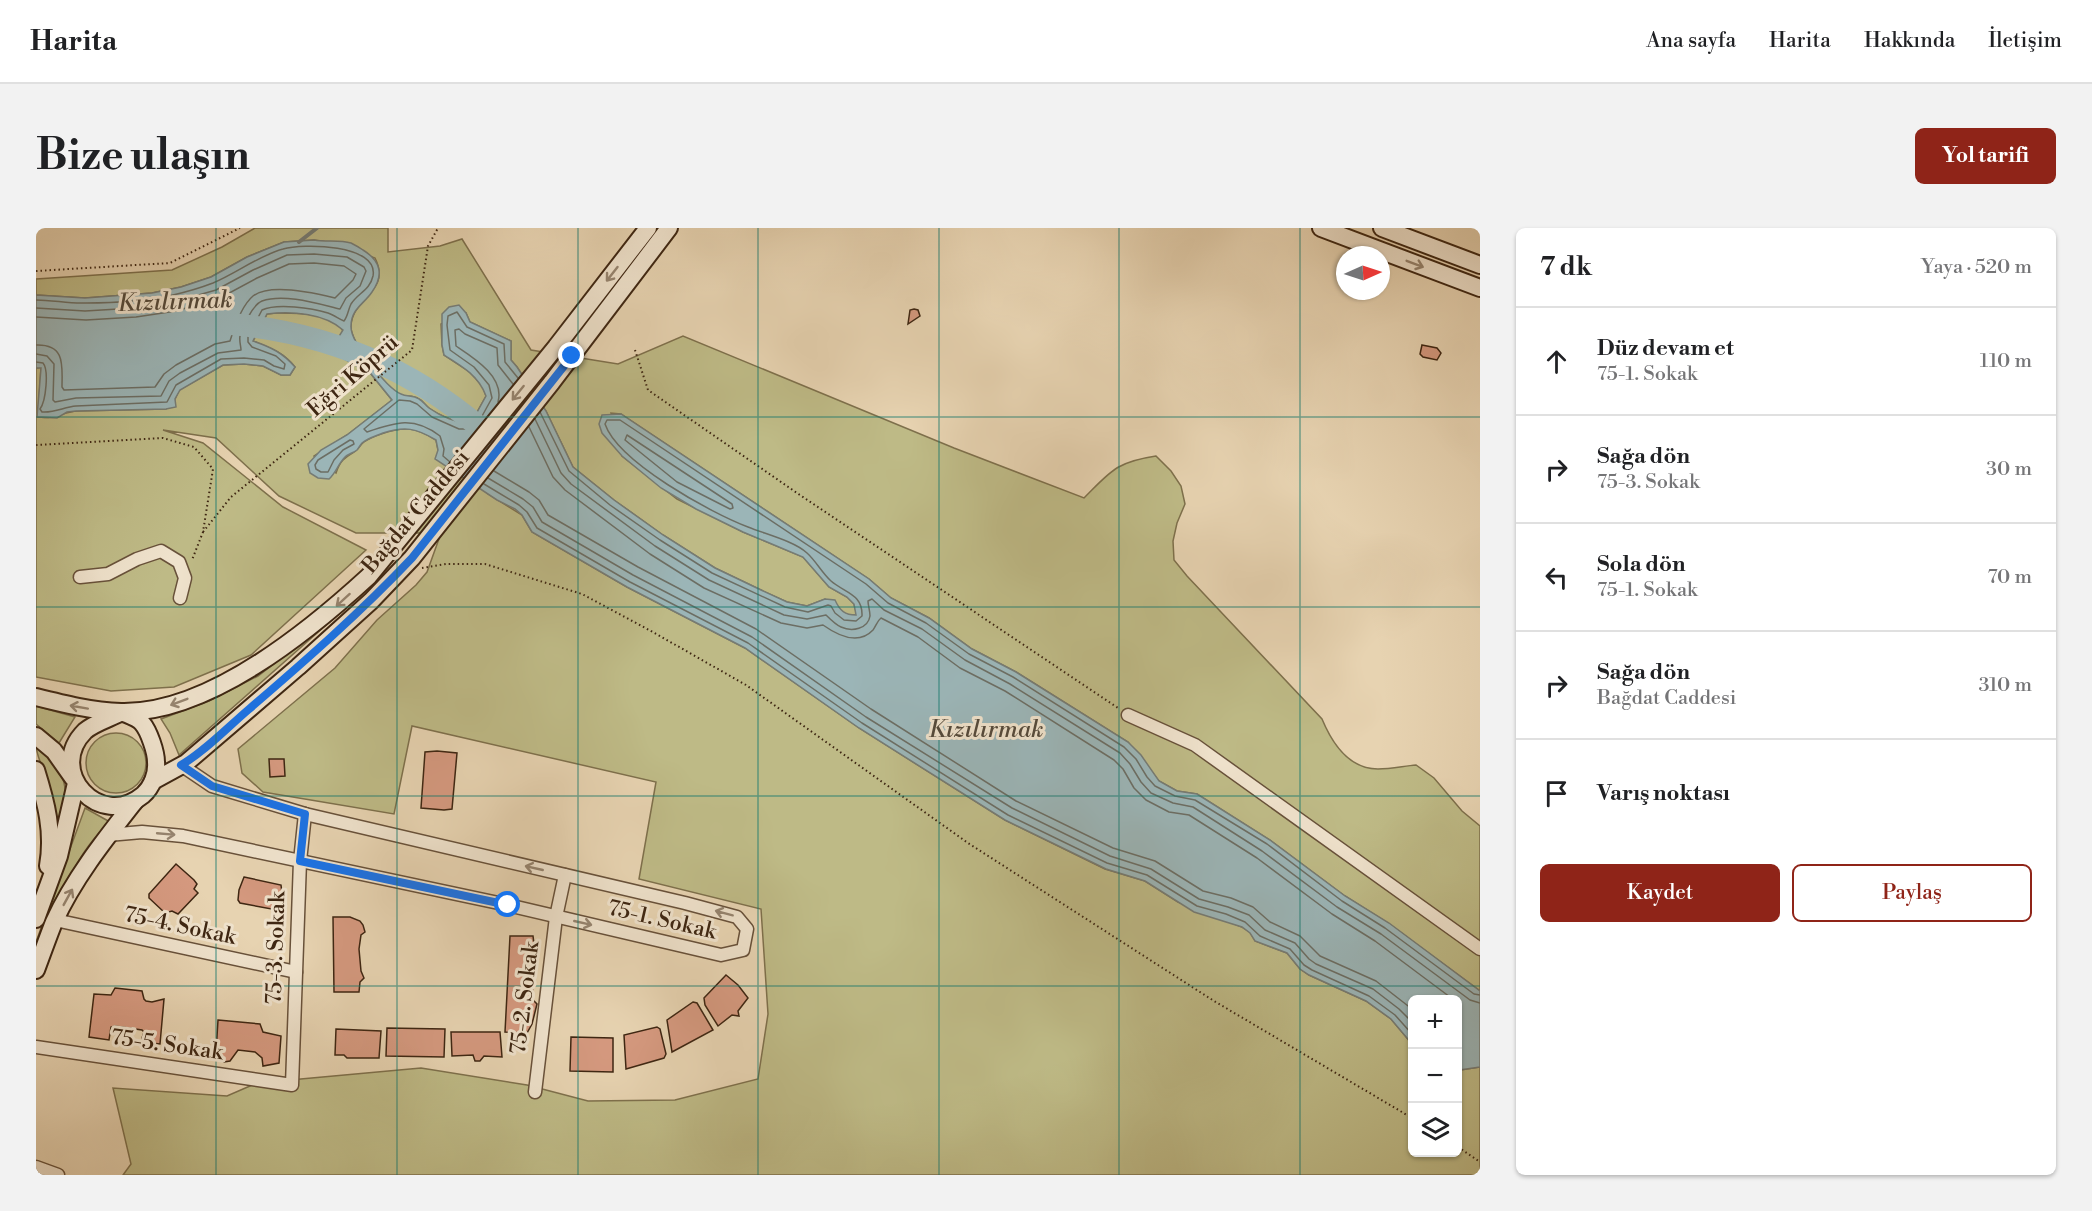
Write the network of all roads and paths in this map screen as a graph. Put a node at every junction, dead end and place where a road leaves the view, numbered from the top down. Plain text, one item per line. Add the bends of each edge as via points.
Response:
1 (240, 228) edge
2 (648, 228) edge
3 (669, 228) edge
4 (1321, 228) edge
5 (1382, 228) edge
6 (438, 229) edge
7 (1480, 265) edge
8 (36, 271) edge
9 (1480, 288) edge
10 (635, 350) dead end
11 (36, 445) edge
12 (203, 532) junction
13 (399, 572) junction
14 (80, 577) dead end
15 (184, 578) junction
16 (180, 598) dead end
17 (36, 697) edge
18 (122, 712) junction
19 (1128, 715) joint
20 (36, 736) edge
21 (181, 765) junction
22 (36, 770) edge
23 (153, 782) junction
24 (76, 783) junction
25 (135, 801) junction
26 (305, 814) junction
27 (108, 835) junction
28 (300, 861) junction
29 (565, 875) junction
30 (38, 913) edge
31 (556, 917) junction
32 (55, 920) junction
33 (1480, 949) edge
34 (36, 970) edge
35 (296, 972) junction
36 (36, 1047) edge
37 (292, 1084) joint
38 (535, 1092) dead end
39 (1408, 1115) edge
40 (1462, 1150) edge
41 (1480, 1162) edge
42 (36, 1167) edge
43 (58, 1175) edge

1 - 8 path via 170,262
2 -> 18 main road, Bağdat Caddesi via 369,576 337,606 268,657 214,688 171,706
3 - 13 main road, Bağdat Caddesi
4 -> 9 main road
5 - 7 main road
6 - 12 path, Eğri Köprü via 428,246 412,350 231,497
10 - 19 path via 648,390
11 - 12 path via 163,438 194,447 213,469
12 - 15 path
13 - 21 main road, Bağdat Caddesi via 306,659
13 - 39 path via 446,564 485,564 582,594 746,685 968,843 1214,1001
14 - 15 street via 108,574 161,551 179,562
15 - 16 street
18 -> 17 main road
18 - 23 main road via 142,723 152,742 157,768
18 - 24 main road via 87,729 78,740 72,754
19 - 33 street via 1195,745
20 - 24 main road via 54,751
21 - 23 main road, Bağdat Caddesi
21 - 26 street, 75-1. Sokak via 212,786
22 - 30 main road via 50,829 50,857
23 - 25 main road
24 - 25 main road via 84,794 102,804 122,806
24 - 30 main road via 59,856
25 - 27 main road
26 - 28 street, 75-3. Sokak
29 -> 26 street, 75-1. Sokak
27 -> 28 street, 75-1. Sokak via 142,832 183,836
32 -> 27 main road
28 - 31 street, 75-1. Sokak
28 - 35 street, 75-3. Sokak
29 - 31 street, 75-2. Sokak
31 -> 29 street, 75-1. Sokak via 721,956 743,950 747,929 737,917
31 - 38 street, 75-2. Sokak
32 - 34 main road
32 - 35 street, 75-4. Sokak
35 - 37 street, 75-3. Sokak
36 - 37 street, 75-5. Sokak
40 - 41 path
42 - 43 street

